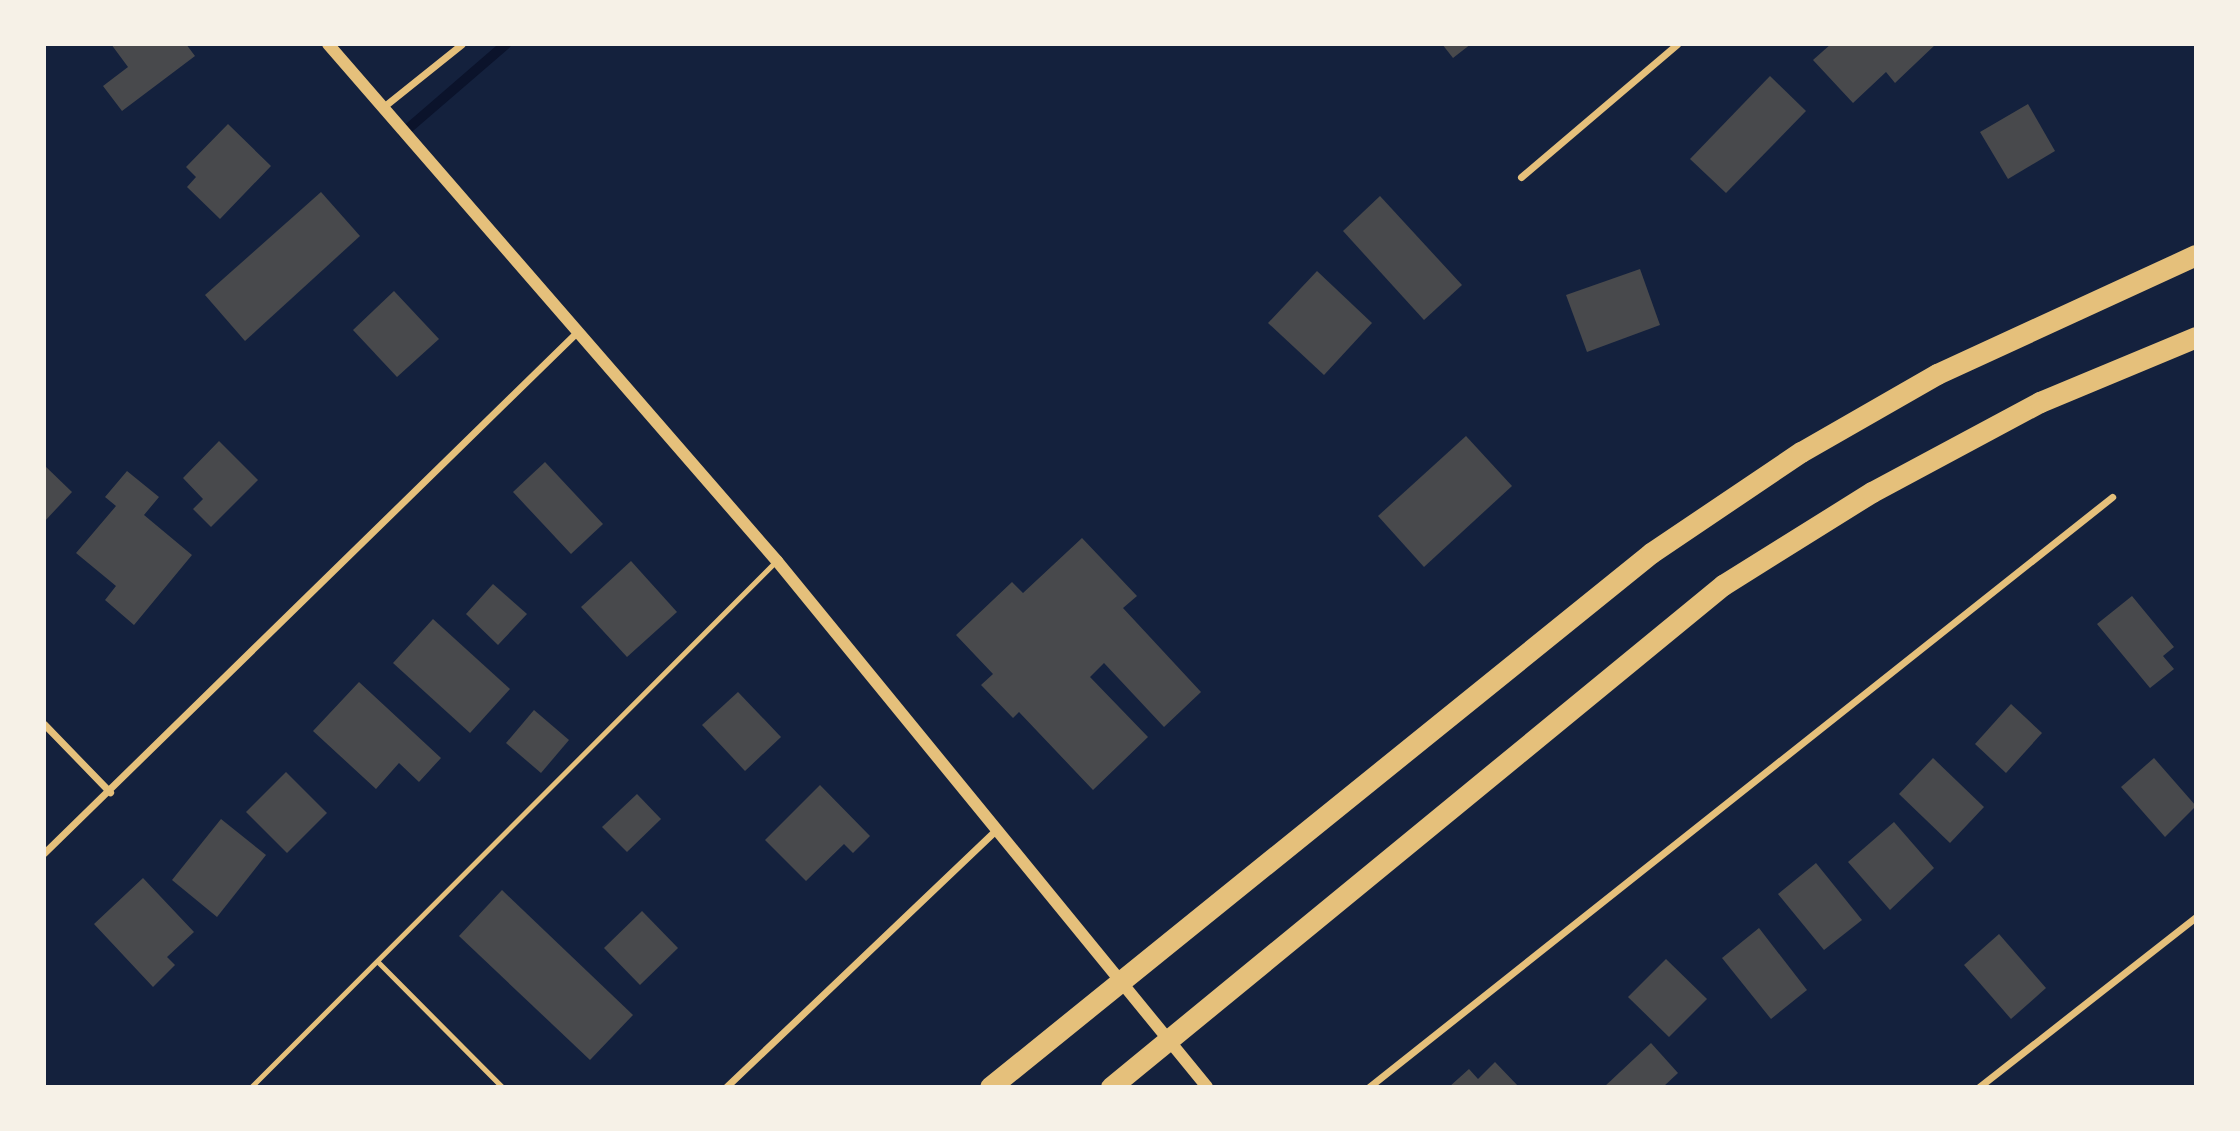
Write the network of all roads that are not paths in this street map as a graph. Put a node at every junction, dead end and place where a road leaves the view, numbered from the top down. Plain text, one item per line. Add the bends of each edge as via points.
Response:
1 (328, 44) edge
2 (462, 44) edge
3 (1677, 44) edge
4 (381, 109) junction
5 (1521, 177) dead end
6 (2196, 256) edge
7 (577, 332) junction
8 (2196, 337) edge
9 (2112, 497) dead end
10 (776, 561) junction
11 (44, 724) edge
12 (110, 792) junction
13 (995, 831) junction
14 (44, 853) edge
15 (2196, 917) edge
16 (378, 962) junction
17 (251, 1087) edge
18 (502, 1087) edge
19 (726, 1087) edge
20 (990, 1087) edge
21 (1111, 1087) edge
22 (1208, 1087) edge
23 (1369, 1087) edge
24 (1979, 1087) edge

1 - 4 street
2 - 4 street
3 - 5 street
4 - 7 street
6 - 20 highway via 1937,374 1801,452 1651,553
7 - 10 street
7 - 12 street
8 - 21 highway via 2040,402 1872,492 1723,585
9 - 23 street
10 - 13 street
10 - 16 lane
11 - 12 street
12 - 14 street
13 - 19 street
13 - 22 street
15 - 24 street
16 - 17 lane
16 - 18 lane

